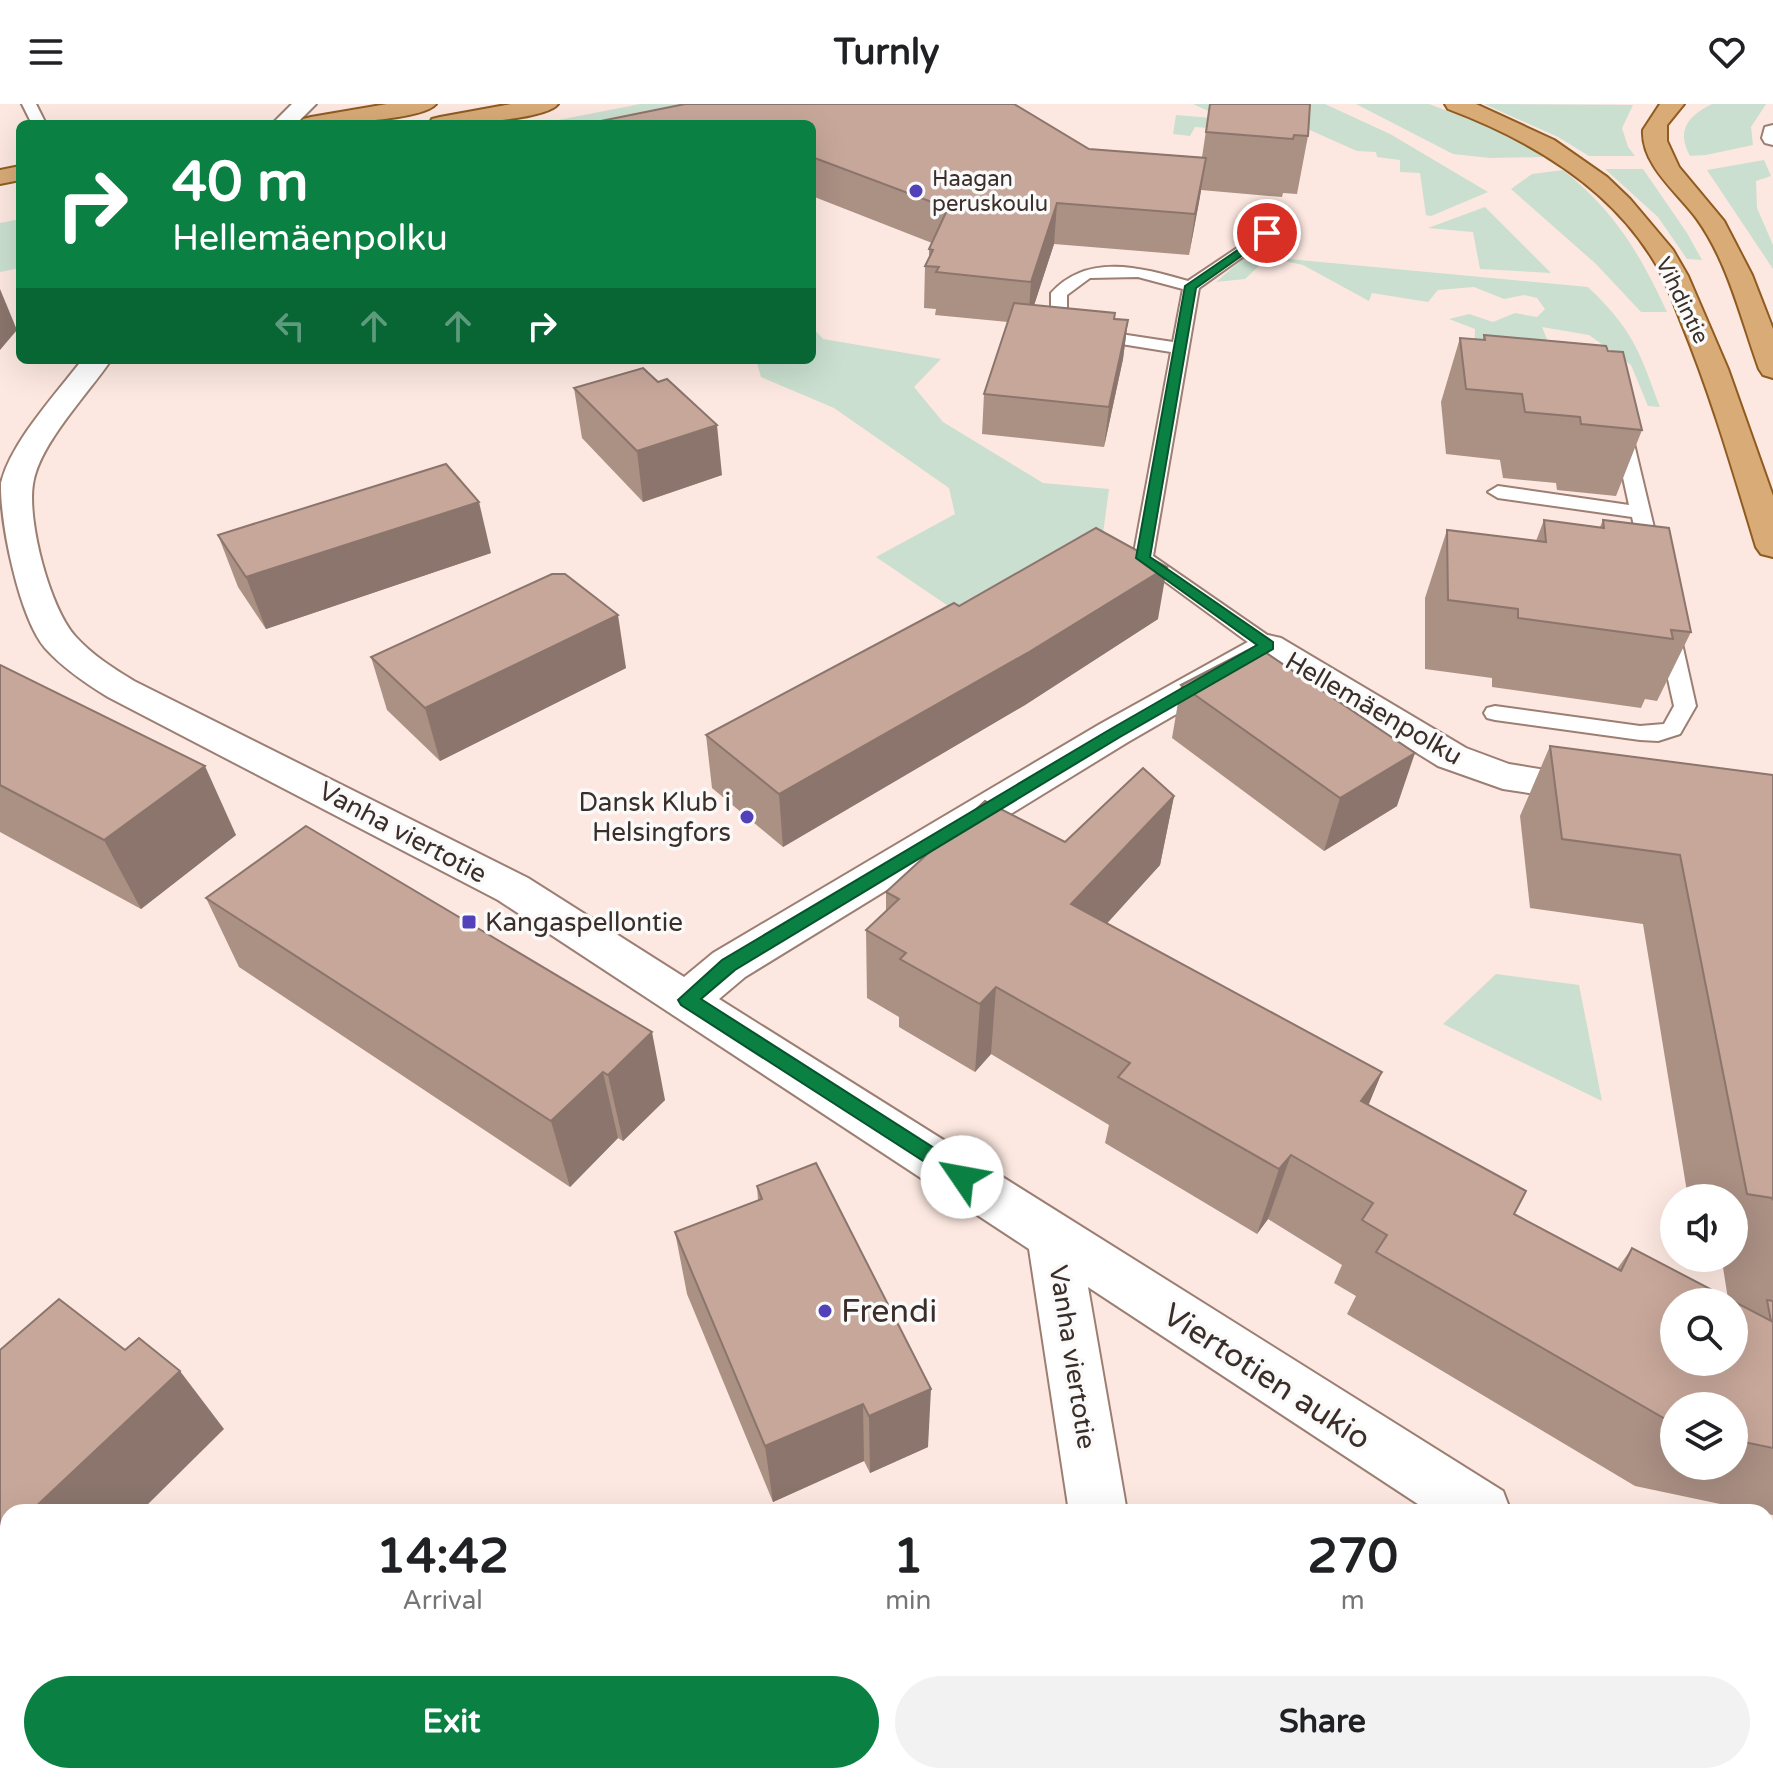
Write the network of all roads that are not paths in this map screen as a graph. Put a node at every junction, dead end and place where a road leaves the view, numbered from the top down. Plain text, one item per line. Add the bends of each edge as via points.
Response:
1 (305, 104) edge
2 (425, 104) edge
3 (547, 104) edge
4 (1456, 104) edge
5 (1673, 104) edge
6 (287, 120) edge
7 (334, 120) edge
8 (461, 120) edge
9 (1773, 132) edge
10 (1773, 138) edge
11 (1267, 233) dead end
12 (1191, 286) junction
13 (1180, 348) junction
14 (93, 364) edge
15 (1773, 369) edge
16 (1617, 411) edge
17 (19, 440) edge
18 (1498, 492) dead end
19 (1641, 512) junction
20 (1773, 547) edge
21 (1642, 572) edge
22 (1662, 603) edge
23 (1268, 646) junction
24 (1495, 713) dead end
25 (1552, 719) junction
26 (1553, 767) junction
27 (1632, 797) edge
28 (687, 1000) junction
29 (1053, 1237) junction
30 (1097, 1504) edge
31 (1470, 1504) edge

1 - 6 street
2 - 7 main road
3 - 8 main road
4 - 20 main road, Vihdintie via 1520,130 1577,163 1633,216 1666,258 1707,349
5 - 15 main road via 1655,125 1655,142 1711,221 1732,261
9 - 10 street
11 - 12 lane
12 - 13 lane
12 - 13 lane via 1138,272 1086,273 1059,293 1059,319 1090,334
13 - 23 lane via 1143,558
14 - 17 street, Vanha viertotie
16 - 19 lane
17 - 28 street, Vanha viertotie via 20,548 58,640 89,669 513,889
18 - 19 lane
19 - 21 lane via 1655,574
22 - 25 lane via 1685,706 1672,729 1640,733
23 - 26 street, Hellemäenpolku via 1452,757 1503,776
23 - 28 street, Hellemäenpolku via 729,965
24 - 25 lane
25 - 26 lane
26 - 27 street, Hellemäenpolku
28 - 29 street, Vanha viertotie
29 - 30 street, Vanha viertotie
29 - 31 street, Viertotien aukio

